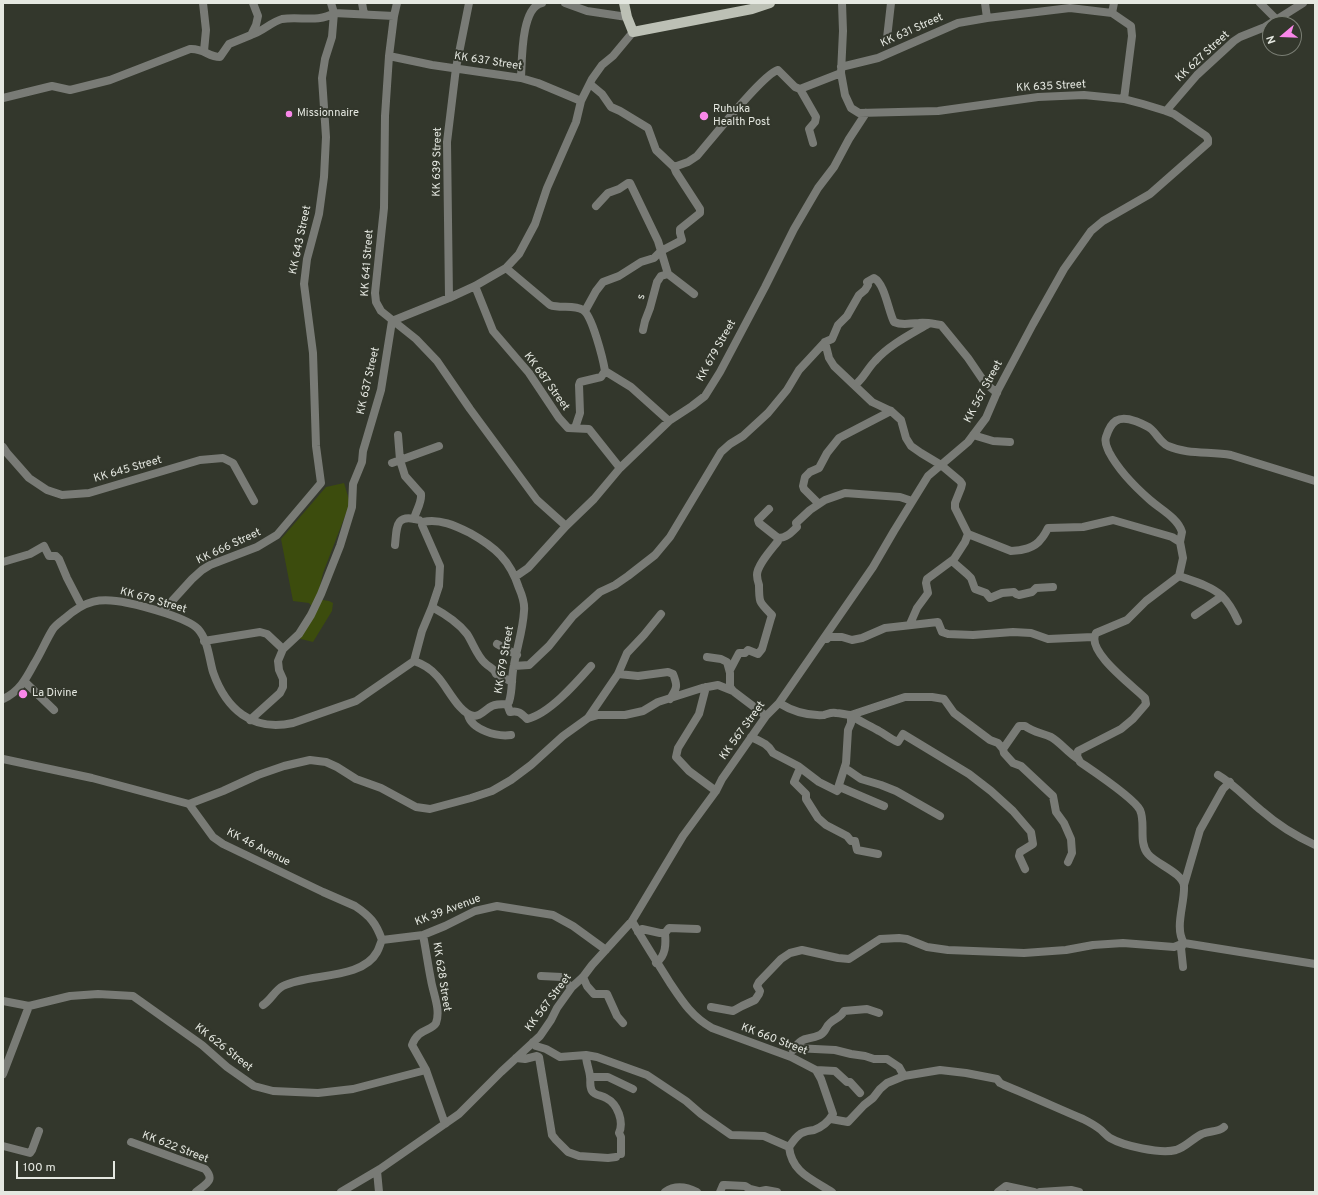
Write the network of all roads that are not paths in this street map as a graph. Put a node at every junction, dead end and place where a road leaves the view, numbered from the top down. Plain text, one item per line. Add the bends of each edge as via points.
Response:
1 (203, 3) edge
2 (253, 3) edge
3 (331, 3) edge
4 (362, 3) edge
5 (397, 3) edge
6 (478, 3) edge
7 (564, 3) edge
8 (624, 3) edge
9 (770, 3) edge
10 (842, 3) edge
11 (891, 3) edge
12 (986, 3) edge
13 (1114, 3) edge
14 (1260, 3) edge
15 (1303, 3) edge
16 (469, 4) edge
17 (535, 4) edge
18 (334, 13) junction
19 (1112, 13) junction
20 (364, 14) junction
21 (394, 16) junction
22 (1273, 16) edge
23 (1283, 16) edge
24 (627, 17) junction
25 (987, 18) junction
26 (1262, 28) edge
27 (633, 32) junction
28 (251, 35) junction
29 (887, 38) dead end
30 (204, 50) junction
31 (389, 56) junction
32 (456, 68) junction
33 (841, 70) junction
34 (521, 78) junction
35 (590, 84) junction
36 (800, 89) junction
37 (3, 98) edge
38 (1124, 99) junction
39 (582, 101) junction
40 (1166, 111) junction
41 (866, 113) junction
42 (813, 143) dead end
43 (674, 167) junction
44 (596, 206) dead end
45 (1097, 225) joint
46 (661, 251) junction
47 (506, 268) junction
48 (668, 274) junction
49 (475, 286) junction
50 (694, 294) dead end
51 (449, 298) junction
52 (585, 311) junction
53 (392, 321) junction
54 (928, 324) junction
55 (643, 330) dead end
56 (825, 342) junction
57 (605, 370) junction
58 (855, 385) junction
59 (997, 393) junction
60 (891, 412) junction
61 (669, 421) junction
62 (575, 428) junction
63 (398, 435) dead end
64 (973, 435) junction
65 (1010, 442) dead end
66 (439, 446) dead end
67 (3, 447) edge
68 (396, 462) junction
69 (941, 465) junction
70 (620, 468) junction
71 (1315, 481) edge
72 (321, 483) joint
73 (254, 501) dead end
74 (912, 501) junction
75 (819, 504) junction
76 (769, 509) dead end
77 (414, 519) junction
78 (425, 521) junction
79 (566, 526) junction
80 (968, 534) junction
81 (778, 538) junction
82 (1180, 542) junction
83 (395, 545) dead end
84 (952, 560) junction
85 (3, 562) edge
86 (516, 576) junction
87 (1179, 576) junction
88 (1053, 587) dead end
89 (1222, 596) junction
90 (81, 605) junction
91 (432, 607) junction
92 (162, 612) junction
93 (661, 614) dead end
94 (1195, 615) dead end
95 (1238, 621) dead end
96 (910, 624) junction
97 (1093, 637) junction
98 (824, 639) junction
99 (204, 640) junction
100 (497, 644) dead end
101 (283, 649) junction
102 (517, 655) junction
103 (707, 657) dead end
104 (414, 661) junction
105 (514, 666) junction
106 (591, 666) dead end
107 (730, 670) junction
108 (618, 674) junction
109 (25, 682) junction
110 (512, 682) junction
111 (706, 687) junction
112 (733, 691) junction
113 (3, 699) edge
114 (670, 699) junction
115 (779, 703) junction
116 (507, 704) junction
117 (54, 710) dead end
118 (468, 715) junction
119 (851, 715) junction
120 (766, 716) junction
121 (588, 718) junction
122 (250, 720) junction
123 (511, 735) dead end
124 (751, 738) junction
125 (1003, 749) junction
126 (1078, 759) junction
127 (3, 760) edge
128 (800, 768) junction
129 (845, 768) junction
130 (1218, 775) dead end
131 (1230, 782) junction
132 (716, 791) junction
133 (838, 791) junction
134 (189, 804) junction
135 (884, 806) dead end
136 (940, 816) dead end
137 (1315, 845) edge
138 (878, 854) dead end
139 (1068, 862) dead end
140 (1025, 869) dead end
141 (1184, 885) junction
142 (632, 921) junction
143 (697, 929) dead end
144 (638, 932) junction
145 (665, 933) junction
146 (423, 934) junction
147 (382, 940) junction
148 (1184, 943) junction
149 (606, 950) junction
150 (656, 963) junction
151 (1315, 964) edge
152 (1183, 967) dead end
153 (541, 976) dead end
154 (583, 978) junction
155 (572, 987) junction
156 (3, 1001) edge
157 (263, 1005) dead end
158 (30, 1006) junction
159 (710, 1007) dead end
160 (879, 1013) dead end
161 (623, 1023) dead end
162 (533, 1042) junction
163 (795, 1048) junction
164 (586, 1055) junction
165 (791, 1057) junction
166 (516, 1058) junction
167 (5, 1064) edge
168 (426, 1070) junction
169 (816, 1070) junction
170 (3, 1074) edge
171 (904, 1076) junction
172 (590, 1077) junction
173 (633, 1089) dead end
174 (860, 1093) dead end
175 (831, 1119) junction
176 (445, 1124) junction
177 (1224, 1127) dead end
178 (39, 1131) dead end
179 (131, 1142) dead end
180 (3, 1146) edge
181 (789, 1147) junction
182 (377, 1171) junction
183 (757, 1191) edge
184 (196, 1192) edge
185 (341, 1192) edge
186 (379, 1192) edge
187 (665, 1192) edge
188 (696, 1192) edge
189 (720, 1192) edge
190 (777, 1192) edge
191 (832, 1192) edge
192 (998, 1192) edge
193 (1034, 1192) edge
194 (1040, 1192) edge
195 (1079, 1192) edge

1 - 30 street via 206,30
2 - 28 street via 258,16
3 - 18 street, KK 643 Street
4 - 20 street
5 - 21 street, KK 641 Street
6 - 16 street
7 - 24 street
8 - 24 main road
9 - 27 main road via 752,9
10 - 33 street
11 - 29 street
12 - 25 street
13 - 19 street
14 - 22 street
15 - 23 street, KK 627 Street
16 - 32 street, KK 639 Street
17 - 34 street via 527,22
18 - 20 street
18 - 28 street via 320,19 280,20
18 - 72 street, KK 643 Street via 332,37 322,78 326,137 324,177 304,284 312,353 316,446
19 - 25 street, KK 631 Street via 1070,8
19 - 38 street, KK 631 Street via 1131,26 1132,30
20 - 21 street
21 - 31 street, KK 641 Street
24 - 27 main road
25 - 33 street, KK 631 Street via 958,23 878,58
26 - 40 street, KK 627 Street via 1234,41 1197,75
27 - 35 street via 602,65
28 - 30 street via 229,44 220,57 210,55
30 - 37 street via 190,49 110,80 70,90 52,86
31 - 32 street, KK 637 Street
31 - 53 street, KK 641 Street via 385,116 384,208 375,294 381,311
32 - 34 street, KK 637 Street
32 - 51 street, KK 639 Street via 447,142
33 - 36 street, KK 631 Street
33 - 41 street via 845,95 852,108 859,113
34 - 39 street, KK 637 Street
35 - 39 street
35 - 43 street via 602,94 611,107 648,128 656,150
36 - 42 street via 816,117 809,129
36 - 43 street via 776,70 738,107 697,156
38 - 40 street, KK 635 Street
38 - 41 street, KK 635 Street via 1084,95 1038,97 938,111
39 - 47 street via 535,224 518,254
40 - 45 street, KK 635 Street via 1206,136 1208,142 1150,194
41 - 61 street, KK 679 Street via 794,229 720,372 704,396
43 - 46 street via 700,213 680,229 682,240
44 - 46 street via 608,193 630,184
45 - 59 street, KK 567 Street via 1064,269
46 - 48 street
46 - 52 street via 654,258 603,282
47 - 49 street
47 - 52 street via 550,305 575,307
48 - 50 street
48 - 55 street, s via 661,276 656,282
49 - 51 street
49 - 62 street, KK 687 Street via 493,331 529,373 568,428
51 - 53 street
52 - 57 street via 589,316
53 - 79 street, KK 641 Street via 416,339 437,361 470,410 538,500
53 - 101 street, KK 637 Street via 381,390 362,462 353,484 352,507 340,546 311,615 299,634
54 - 56 street via 920,322 906,325 894,322 882,287 874,278 867,282 865,290 838,325 832,339
54 - 58 street via 888,349 875,360
54 - 59 street via 941,325 985,383
56 - 58 street via 834,366
56 - 105 street via 799,370 768,413 721,452 670,537 655,555 615,585 600,592 573,616 549,646 529,665
57 - 61 street via 631,387
57 - 62 street via 601,377 580,382 580,413
58 - 60 street via 872,402
59 - 64 street, KK 567 Street via 986,418
60 - 69 street via 901,420 906,438 912,446
60 - 75 street via 839,438 818,468 805,477 804,489
61 - 70 street, KK 679 Street
62 - 70 street, KK 687 Street via 589,430
63 - 68 street
64 - 65 street via 993,441
64 - 69 street, KK 567 Street
66 - 68 street
67 - 73 street, KK 645 Street via 29,478 47,490 62,495 89,493 200,460 223,458 233,463
68 - 77 street via 421,494 422,501
69 - 74 street, KK 567 Street via 928,476
69 - 80 street via 962,484 954,503
70 - 79 street, KK 679 Street
71 - 82 street via 1231,455 1174,448 1162,442 1142,423 1127,418 1116,420 1105,439 1105,444 1121,472 1149,500 1178,523 1182,532
72 - 92 street, KK 666 Street via 277,535 258,547 202,570
74 - 75 street via 900,497 844,493
74 - 98 street, KK 567 Street via 873,567
75 - 81 street via 796,523 797,527 793,532
76 - 81 street via 758,523
77 - 78 street
77 - 83 street via 402,519 399,522
78 - 86 street via 454,525 474,536 503,557
78 - 91 street via 422,525 440,566 439,586
79 - 86 street, KK 679 Street via 528,568
80 - 82 street via 1015,551 1033,546 1041,540 1048,528 1083,527 1112,520 1172,537
80 - 84 street
81 - 107 street via 757,575 759,599 772,615 762,649 758,654 748,650 739,653
82 - 87 street via 1183,558
84 - 88 street via 967,574 976,589 986,593 990,598 1002,593 1014,592 1019,595 1032,592 1036,588
84 - 96 street via 927,579 928,592
85 - 90 street via 30,554 44,546 49,556 56,556 59,559
86 - 102 street, KK 679 Street via 524,604
87 - 89 street
87 - 97 street via 1146,601 1127,620 1096,633
89 - 94 street
89 - 95 street
90 - 92 street, KK 679 Street via 102,600
90 - 109 street, KK 679 Street via 54,628
91 - 104 street
91 - 110 street via 459,625 485,663 494,669 496,674
92 - 99 street, KK 679 Street via 192,624 201,632
93 - 108 street via 627,653
96 - 97 street via 938,622 942,632 948,634 1012,632 1031,633 1048,638
96 - 98 street via 885,628 856,640 842,637
97 - 126 street via 1101,655 1145,698 1146,704 1121,729 1078,751
98 - 115 street, KK 567 Street
99 - 101 street via 260,632 267,634
99 - 122 street, KK 679 Street via 218,684 235,709
100 - 102 street
101 - 122 street via 278,661 283,688
102 - 105 street, KK 679 Street
103 - 107 street via 727,662
104 - 118 street via 426,666 437,676
104 - 122 street, KK 679 Street via 356,701 283,725 269,725
105 - 110 street, KK 679 Street
106 - 116 street via 564,695 534,717 527,719 521,712 510,712
107 - 112 street via 730,687
108 - 114 street via 673,674 677,688
108 - 121 street
109 - 113 street, KK 679 Street via 12,695
109 - 117 street
110 - 116 street, KK 679 Street
111 - 112 street via 718,685
111 - 114 street
111 - 132 street via 699,714 678,748 676,757 689,771
112 - 120 street
114 - 121 street via 658,702 643,711
115 - 119 street via 800,713 819,715 838,712
115 - 120 street, KK 567 Street
116 - 118 street, KK 679 Street via 494,705 475,716
118 - 123 street via 475,726 484,731
119 - 125 street via 905,697 944,699 954,713
119 - 129 street
119 - 140 street via 891,740 898,742 903,734 970,774 992,791 1031,832 1033,844 1020,852 1019,856
120 - 124 street, KK 567 Street
121 - 134 street via 511,780 492,791 430,809 416,807 326,762 310,760 258,775
124 - 128 street via 772,748 774,753
124 - 132 street, KK 567 Street
125 - 126 street via 1019,726 1025,726 1052,738
125 - 139 street via 1013,763 1021,766 1052,796 1056,812 1071,839 1072,854
126 - 141 street via 1135,803 1141,813 1143,842 1148,855 1181,879
127 - 134 street via 92,778
128 - 133 street via 819,782
128 - 138 street via 794,782 806,794 806,799 818,818 851,841 855,841 857,850
129 - 133 street
129 - 136 street via 861,779 896,792
130 - 131 street
131 - 137 street via 1263,812
131 - 141 street via 1223,789 1200,830
132 - 142 street, KK 567 Street via 683,836
133 - 135 street via 842,788
134 - 147 street, KK 46 Avenue via 213,837 242,854 355,906 374,922
141 - 148 street via 1180,932
142 - 144 street, KK 660 Street
142 - 149 street, KK 567 Street
143 - 145 street via 669,928
144 - 145 street via 642,929
144 - 150 street, KK 660 Street
145 - 150 street via 664,953 661,960
146 - 147 street, KK 39 Avenue
146 - 149 street, KK 39 Avenue via 475,911 497,906 553,915
146 - 168 street, KK 628 Street via 437,1020 414,1039 412,1045
147 - 157 street via 377,953 360,967 282,986
148 - 151 street
148 - 152 street via 1181,948
148 - 159 street via 1174,947 1123,943 1024,953 948,950 927,947 899,938 880,939 849,959 802,950 790,953 759,982 757,986 760,991 755,1000 733,1011
149 - 154 street, KK 567 Street
150 - 165 street, KK 660 Street via 690,1011 704,1024
153 - 155 street via 562,977
154 - 155 street, KK 567 Street
154 - 161 street via 594,994 607,994 616,1016
155 - 162 street, KK 567 Street via 540,1036
156 - 158 street
158 - 167 street
158 - 168 street, KK 626 Street via 70,996 132,996 202,1045 227,1068 254,1086 272,1091 318,1093 353,1089
160 - 163 street via 867,1009 844,1011 841,1017 829,1024 826,1031 802,1040
162 - 164 street via 536,1046 560,1057
162 - 166 street, KK 567 Street
163 - 165 street
163 - 171 street via 835,1050 874,1059 887,1059 899,1067
164 - 172 street
164 - 181 street via 647,1075 731,1135 764,1136
165 - 169 street, KK 660 Street
166 - 172 street via 539,1057 552,1135 560,1146 579,1156 608,1158 618,1155 622,1123 614,1104 592,1090
166 - 176 street, KK 567 Street via 459,1114
167 - 170 street
168 - 176 street, KK 628 Street
169 - 174 street via 835,1071
169 - 175 street via 833,1114
171 - 175 street via 887,1083 848,1122
171 - 177 street via 940,1070 997,1079 1000,1083 1083,1120 1124,1145 1161,1152 1176,1150 1201,1134 1220,1131
172 - 173 street via 608,1077
175 - 181 street via 815,1129 802,1132
176 - 182 street, KK 567 Street
178 - 180 street via 30,1153
179 - 184 street, KK 622 Street via 205,1169 209,1174 209,1181
181 - 191 street via 791,1160 799,1171
182 - 185 street, KK 567 Street
182 - 186 street
183 - 189 street via 745,1186 723,1185
183 - 190 street
187 - 188 street via 682,1187
192 - 193 street via 1006,1186
194 - 195 street

